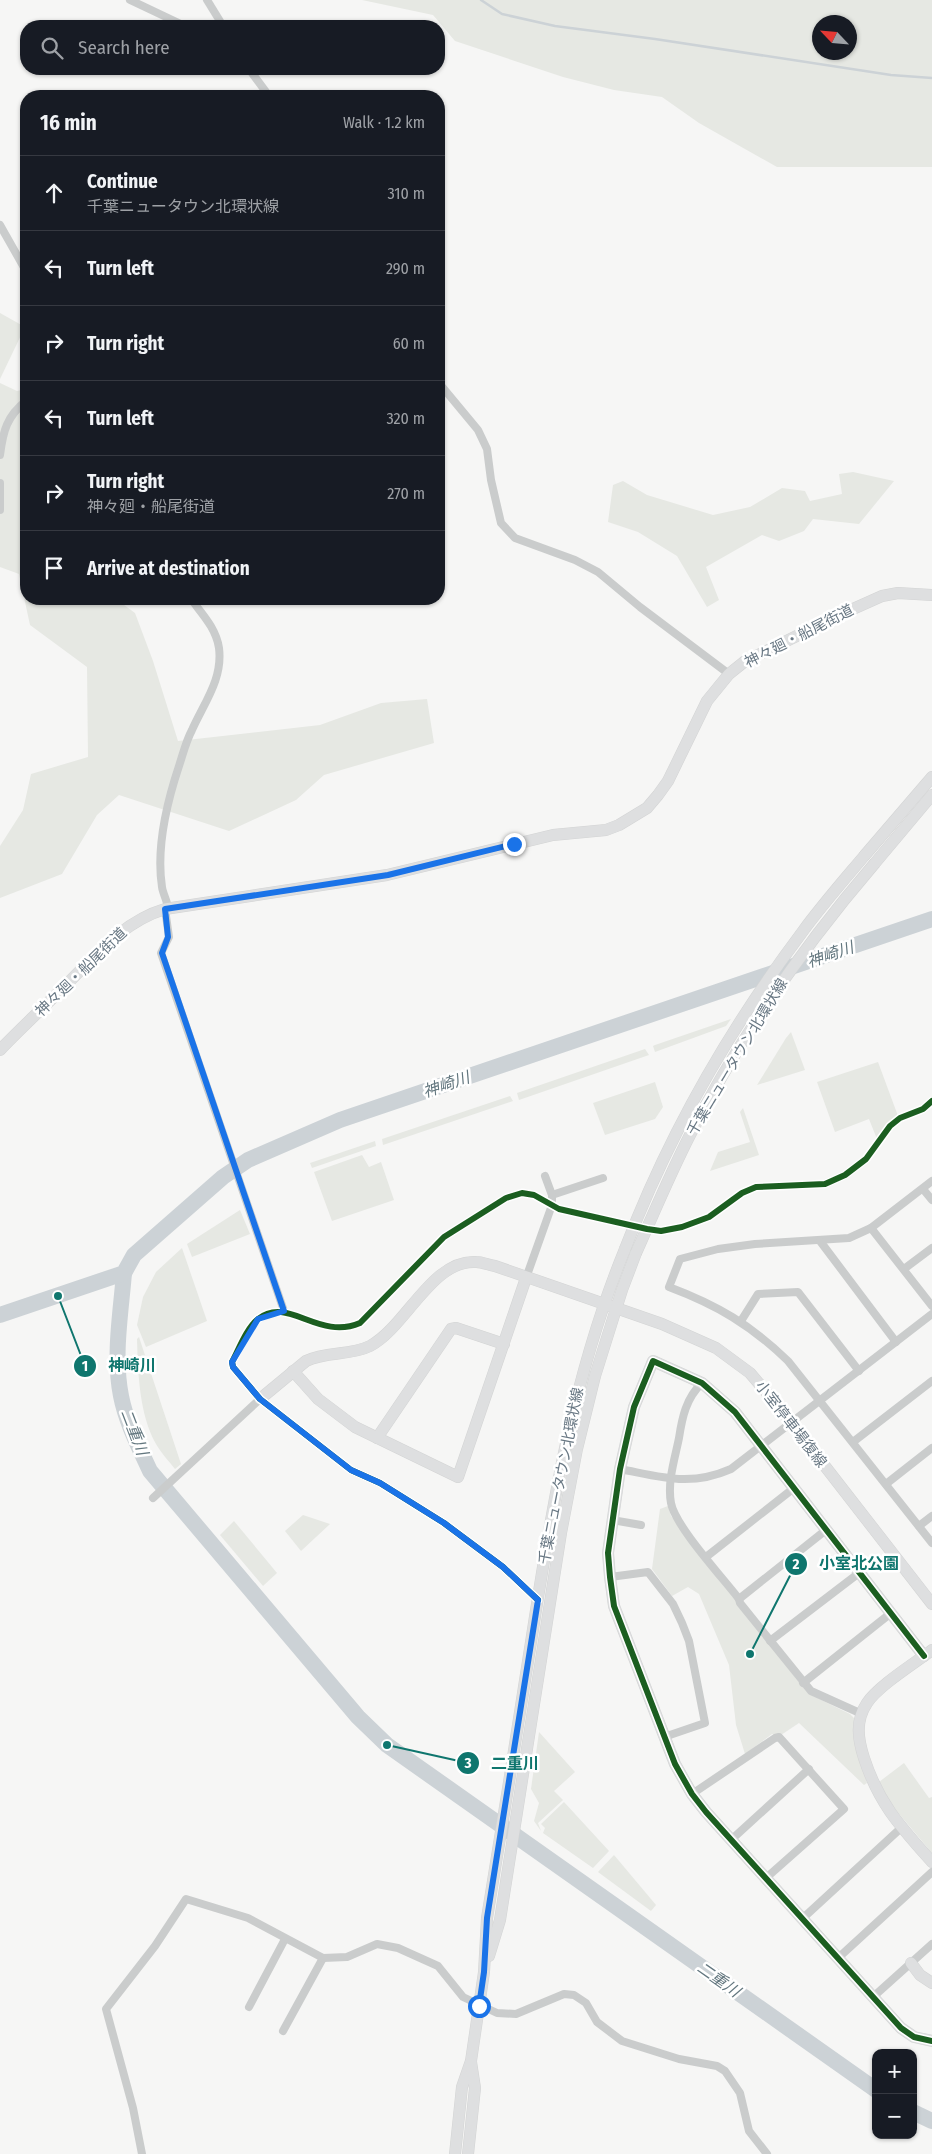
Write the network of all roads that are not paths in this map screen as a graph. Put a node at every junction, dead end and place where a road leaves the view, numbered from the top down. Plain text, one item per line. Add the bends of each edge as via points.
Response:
1 (130, 0) edge
2 (207, 0) edge
3 (173, 20) edge
4 (219, 20) edge
5 (253, 75) edge
6 (265, 90) edge
7 (0, 225) edge
8 (20, 260) edge
9 (445, 390) edge
10 (20, 407) edge
11 (0, 454) edge
12 (0, 482) edge
13 (0, 510) edge
14 (932, 595) edge
15 (196, 605) edge
16 (729, 674) junction
17 (932, 777) edge
18 (932, 795) edge
19 (166, 908) junction
20 (0, 1050) edge
21 (932, 1101) edge
22 (545, 1176) dead end
23 (603, 1178) dead end
24 (932, 1182) edge
25 (923, 1189) junction
26 (552, 1195) junction
27 (932, 1200) edge
28 (552, 1205) junction
29 (871, 1228) junction
30 (820, 1241) junction
31 (932, 1248) edge
32 (631, 1251) junction
33 (904, 1270) junction
34 (526, 1278) junction
35 (604, 1305) junction
36 (932, 1306) edge
37 (616, 1309) junction
38 (284, 1311) junction
39 (932, 1314) edge
40 (741, 1321) junction
41 (896, 1342) junction
42 (504, 1344) junction
43 (293, 1371) junction
44 (859, 1371) junction
45 (932, 1381) edge
46 (702, 1383) junction
47 (260, 1399) junction
48 (820, 1401) junction
49 (791, 1423) junction
50 (377, 1438) junction
51 (853, 1442) junction
52 (761, 1446) junction
53 (932, 1448) edge
54 (620, 1469) junction
55 (671, 1479) junction
56 (886, 1484) junction
57 (794, 1488) junction
58 (153, 1498) dead end
59 (932, 1516) edge
60 (612, 1520) junction
61 (641, 1525) dead end
62 (919, 1526) junction
63 (826, 1530) junction
64 (932, 1543) edge
65 (706, 1557) junction
66 (858, 1573) junction
67 (610, 1577) junction
68 (739, 1599) junction
69 (538, 1600) junction
70 (932, 1604) edge
71 (891, 1614) junction
72 (770, 1641) junction
73 (928, 1653) edge
74 (803, 1683) junction
75 (862, 1714) junction
76 (664, 1738) junction
77 (809, 1769) junction
78 (692, 1794) junction
79 (901, 1828) junction
80 (731, 1840) junction
81 (932, 1862) edge
82 (932, 1872) edge
83 (766, 1878) junction
84 (802, 1919) junction
85 (285, 1939) junction
86 (932, 1944) edge
87 (323, 1958) junction
88 (837, 1958) junction
89 (911, 1963) junction
90 (484, 1972) junction
91 (932, 1983) edge
92 (873, 1997) junction
93 (479, 2006) junction
94 (249, 2007) dead end
95 (282, 2031) dead end
96 (932, 2041) edge
97 (471, 2061) junction
98 (142, 2154) edge
99 (455, 2154) edge
100 (468, 2154) edge
101 (767, 2154) edge

1 - 3 street
2 - 4 street
5 - 6 street
7 - 8 street
9 - 16 street via 478,430 487,449 501,523 515,538 598,572 640,608
10 - 11 street via 8,418
12 - 13 street
14 - 16 street, 神々廻・船尾街道 via 898,593 862,604 744,662
15 - 19 street via 216,632 220,650 216,681 192,730 169,803 161,860
16 - 19 street, 神々廻・船尾街道 via 707,701 658,795 647,808 619,825 606,830 552,835 378,876
17 - 32 street, 千葉ニュータウン北環状線, bridge via 803,930 734,1032 680,1126 636,1220
18 - 32 street, 千葉ニュータウン北環状線, bridge via 788,972 741,1045 690,1135
19 - 20 street, 神々廻・船尾街道 via 135,921 113,938
19 - 38 street via 168,937 162,953
21 - 28 street via 890,1126 866,1159 844,1175 825,1184 756,1187 709,1216 682,1227 661,1231 646,1229
22 - 26 street
23 - 26 street
24 - 25 street
25 - 27 street
25 - 29 street
26 - 28 street
28 - 34 street
28 - 38 street via 534,1195 522,1193 492,1205 444,1237 368,1317 351,1327 331,1328
29 - 30 street via 848,1238
29 - 33 street
30 - 40 street via 756,1244 680,1259 670,1288 702,1300
30 - 41 street
31 - 33 street
32 - 35 street, 千葉ニュータウン北環状線
32 - 37 street, 千葉ニュータウン北環状線
33 - 36 street
34 - 35 street, 小室停車場復線
34 - 42 street
34 - 43 street, 小室停車場復線 via 476,1262 452,1268 434,1281 378,1341 359,1350 315,1357
35 - 37 street, 小室停車場復線
35 - 69 street, 千葉ニュータウン北環状線 via 569,1425 548,1529
37 - 49 street, 小室停車場復線 via 687,1333 733,1359 759,1382
37 - 90 street, 千葉ニュータウン北環状線 via 577,1449 500,1920
38 - 47 street via 258,1319 232,1362
39 - 41 street
40 - 44 street via 758,1294 798,1292
40 - 48 street via 788,1361
41 - 44 street
42 - 50 street via 451,1329
42 - 50 street via 458,1478
43 - 47 street, 小室停車場復線
43 - 50 street via 332,1412
44 - 48 street
45 - 51 street
46 - 52 street via 735,1412
46 - 54 street via 653,1361 634,1407
46 - 55 street via 696,1388 683,1415
47 - 58 street
47 - 69 street via 351,1470 380,1483 444,1523 503,1567
48 - 49 street
48 - 51 street
49 - 52 street
49 - 70 street, 小室停車場復線
51 - 56 street
52 - 55 street via 731,1469 711,1478
52 - 57 street
53 - 56 street
54 - 55 street
54 - 60 street
55 - 65 street via 671,1502 676,1518
56 - 62 street
57 - 63 street
57 - 65 street
59 - 62 street
60 - 61 street
60 - 67 street via 608,1553
62 - 64 street
63 - 66 street
63 - 68 street
65 - 68 street
66 - 71 street
66 - 72 street
67 - 76 street via 614,1606
67 - 76 street via 648,1572 672,1604 689,1642 705,1723
68 - 72 street
69 - 90 street, 千葉ニュータウン北環状線 via 487,1918
71 - 73 street
71 - 74 street
72 - 74 street
73 - 75 street via 873,1696
74 - 75 street via 822,1698
75 - 79 street via 859,1738 872,1782
76 - 78 street
77 - 78 street via 779,1738 775,1738
77 - 80 street
77 - 83 street via 844,1809
78 - 80 street
79 - 81 street
79 - 84 street
80 - 83 street
82 - 88 street
83 - 84 street
84 - 88 street
85 - 87 street
85 - 94 street
85 - 98 street via 248,1918 186,1899 156,1946 106,2009
86 - 89 street
87 - 93 street via 347,1957 372,1946 389,1945 438,1966 459,1993
87 - 95 street
88 - 92 street
89 - 91 street
89 - 92 street
90 - 93 street, 千葉ニュータウン北環状線
92 - 96 street via 906,2033
93 - 97 street, 千葉ニュータウン北環状線
93 - 101 street via 497,2013 516,2014 564,1994 574,1995 586,2003 597,2022 622,2041 679,2059 717,2066 725,2071 740,2093 749,2131
97 - 99 street, 千葉ニュータウン北環状線 via 462,2087
97 - 100 street, 千葉ニュータウン北環状線 via 475,2088

